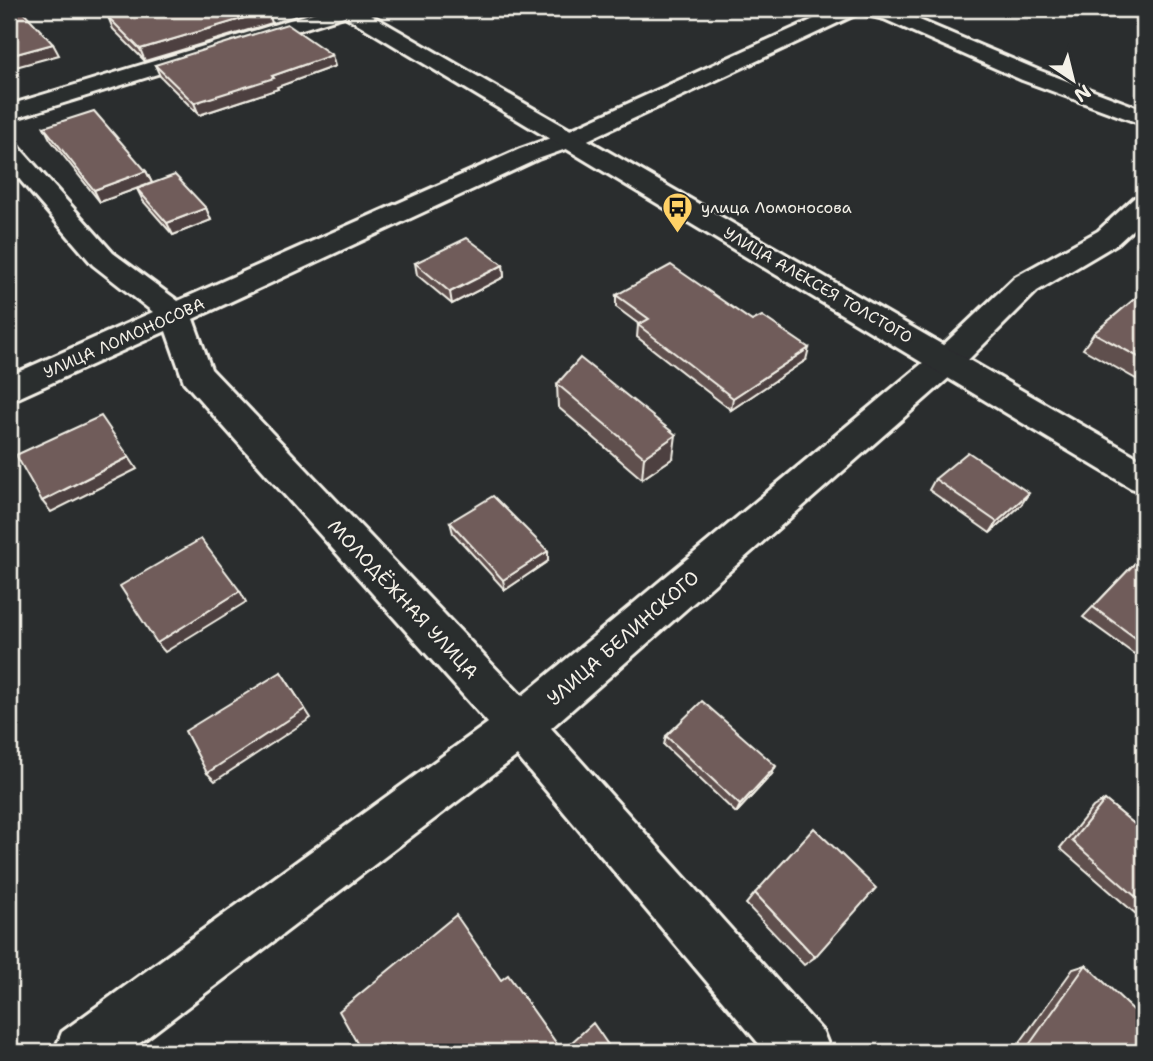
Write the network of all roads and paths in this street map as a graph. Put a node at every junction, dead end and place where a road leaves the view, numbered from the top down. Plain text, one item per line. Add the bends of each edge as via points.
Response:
1 (347, 9) edge
2 (852, 9) edge
3 (866, 9) edge
4 (9, 113) edge
5 (1144, 118) edge
6 (568, 140) junction
7 (9, 151) edge
8 (1144, 204) edge
9 (176, 315) junction
10 (947, 360) junction
11 (9, 390) edge
12 (1144, 478) edge
13 (520, 726) junction
14 (82, 1052) edge
15 (803, 1052) edge

1 - 4 street
1 - 6 street, УЛИЦА АЛЕКСЕЯ ТОЛСТОГО
2 - 6 street, УЛИЦА ЛОМОНОСОВА
3 - 5 street via 891,15
6 - 9 street, УЛИЦА ЛОМОНОСОВА
6 - 10 street, УЛИЦА АЛЕКСЕЯ ТОЛСТОГО
7 - 9 street via 103,259
8 - 10 street, УЛИЦА БЕЛИНСКОГО via 1108,237 1026,284
9 - 11 street, УЛИЦА ЛОМОНОСОВА
9 - 13 street, МОЛОДЁЖНАЯ УЛИЦА via 196,374
10 - 12 street, УЛИЦА АЛЕКСЕЯ ТОЛСТОГО
10 - 13 street, УЛИЦА БЕЛИНСКОГО
13 - 14 street, УЛИЦА БЕЛИНСКОГО
13 - 15 street, МОЛОДЁЖНАЯ УЛИЦА

